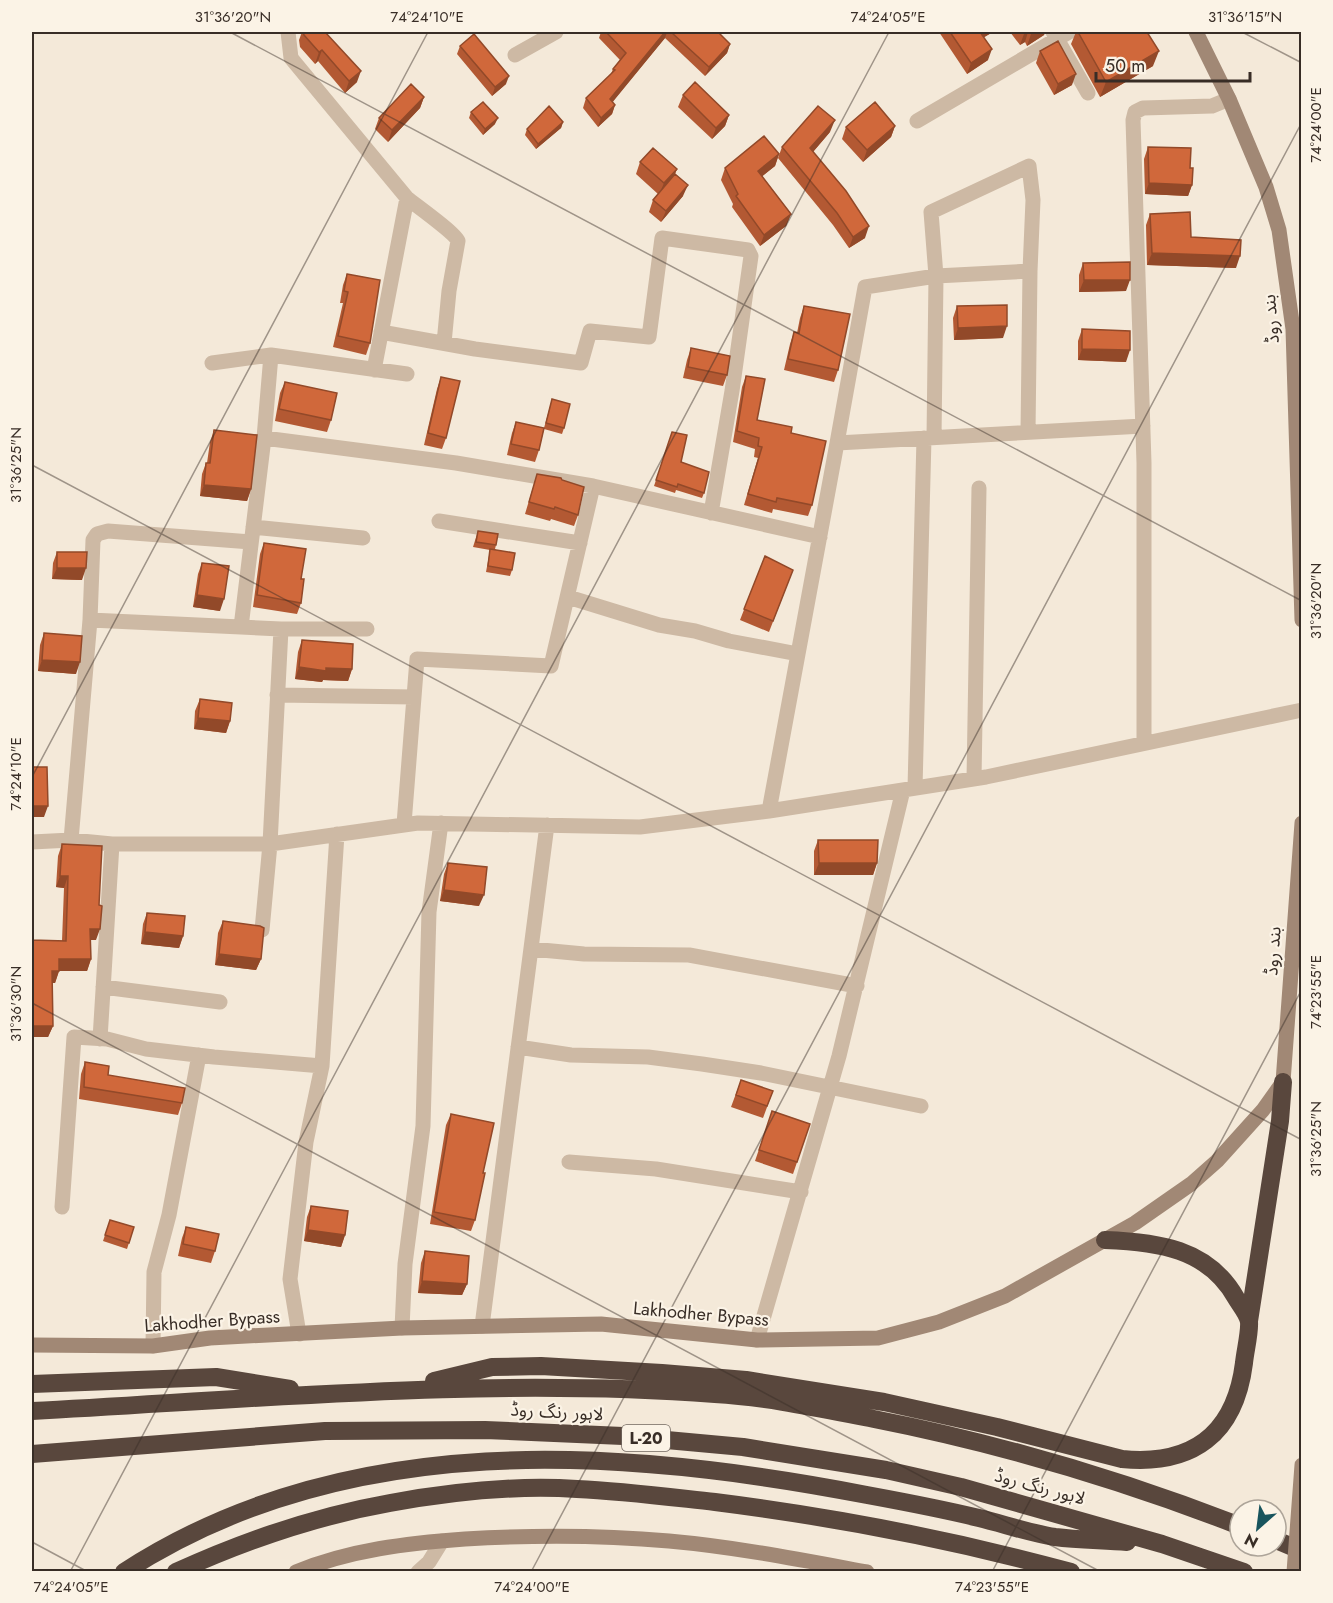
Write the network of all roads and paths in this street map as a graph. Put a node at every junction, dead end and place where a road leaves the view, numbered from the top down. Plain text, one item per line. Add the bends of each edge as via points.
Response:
1 (288, 32) edge
2 (556, 32) edge
3 (1196, 32) edge
4 (1060, 34) edge
5 (515, 55) dead end
6 (1088, 93) dead end
7 (1229, 99) junction
8 (917, 121) dead end
9 (407, 198) junction
10 (1030, 271) junction
11 (936, 276) junction
12 (381, 332) junction
13 (444, 343) junction
14 (271, 355) junction
15 (212, 363) dead end
16 (374, 370) junction
17 (407, 374) dead end
18 (1143, 426) junction
19 (1028, 432) junction
20 (264, 438) junction
21 (929, 438) junction
22 (837, 443) junction
23 (594, 486) junction
24 (979, 488) dead end
25 (711, 513) junction
26 (439, 521) dead end
27 (252, 534) junction
28 (819, 537) junction
29 (363, 538) dead end
30 (580, 543) junction
31 (568, 597) junction
32 (90, 620) junction
33 (1302, 620) edge
34 (241, 627) junction
35 (281, 628) junction
36 (368, 630) dead end
37 (798, 654) junction
38 (277, 695) junction
39 (414, 697) junction
40 (1302, 710) edge
41 (1144, 743) junction
42 (975, 779) junction
43 (909, 789) junction
44 (769, 811) junction
45 (441, 823) junction
46 (1302, 823) edge
47 (404, 824) junction
48 (547, 825) junction
49 (337, 834) junction
50 (71, 840) junction
51 (32, 842) edge
52 (112, 844) junction
53 (270, 844) junction
54 (262, 930) edge
55 (531, 949) junction
56 (857, 986) junction
57 (103, 987) junction
58 (220, 1002) dead end
59 (100, 1039) junction
60 (518, 1047) junction
61 (199, 1055) junction
62 (322, 1066) junction
63 (1283, 1082) junction
64 (830, 1088) junction
65 (921, 1106) dead end
66 (569, 1162) dead end
67 (801, 1192) junction
68 (62, 1208) dead end
69 (1105, 1240) junction
70 (1249, 1321) junction
71 (482, 1326) junction
72 (402, 1328) junction
73 (299, 1334) junction
74 (757, 1340) junction
75 (32, 1345) edge
76 (153, 1346) junction
77 (32, 1384) edge
78 (398, 1390) junction
79 (324, 1394) junction
80 (32, 1411) edge
81 (32, 1454) edge
82 (1302, 1465) edge
83 (1228, 1521) edge
84 (442, 1541) junction
85 (1162, 1544) junction
86 (1288, 1545) edge
87 (1302, 1551) edge
88 (124, 1572) edge
89 (176, 1572) edge
90 (296, 1572) edge
91 (417, 1572) edge
92 (867, 1572) edge
93 (1071, 1572) edge
94 (1245, 1572) edge
95 (1294, 1572) edge

1 - 9 street via 291,58
2 - 5 street
3 - 7 main road, بند روڈ
4 - 6 street
4 - 8 street
7 - 18 street via 1212,106 1143,108 1135,112 1132,120
7 - 33 main road, بند روڈ via 1266,187 1280,230 1286,266 1293,328
9 - 12 street
9 - 13 street via 456,235 458,241
10 - 11 street
10 - 11 street via 1033,200 1029,166 931,212
10 - 19 street
11 - 21 street
11 - 22 street via 865,287
12 - 13 street
12 - 16 street
13 - 25 street via 580,363 590,331 649,337 662,238 748,250 748,278
14 - 15 street
14 - 16 street
14 - 20 street
16 - 17 street
18 - 19 street
18 - 41 street
19 - 21 street
20 - 23 street
20 - 27 street
21 - 22 street
21 - 43 street
22 - 28 street
23 - 25 street
23 - 30 street
24 - 42 street
25 - 28 street
26 - 30 street
27 - 29 street
27 - 32 street via 97,534 93,540
27 - 34 street
28 - 37 street
30 - 31 street
31 - 37 street via 659,625
31 - 39 street via 552,666 417,659
32 - 34 street
32 - 50 street
34 - 35 street
35 - 36 street
35 - 38 street
37 - 44 street
38 - 39 street
38 - 53 street
39 - 47 street
40 - 41 street
41 - 42 street
42 - 43 street
43 - 44 street
43 - 56 street
44 - 48 street via 640,826
45 - 47 street
45 - 48 street
45 - 72 street via 429,912 423,1126 405,1264
46 - 63 main road, بند روڈ
47 - 49 street
48 - 55 street
49 - 53 street
49 - 62 street
50 - 51 street
50 - 52 street
52 - 53 street
52 - 57 street
53 - 54 street
55 - 56 street via 689,955
55 - 60 street
56 - 64 street
57 - 58 street
57 - 59 street
59 - 61 street
59 - 68 street via 74,1037
60 - 64 street via 702,1064
60 - 71 street
61 - 62 street
61 - 76 street via 169,1215 154,1272
62 - 73 street via 306,1142 290,1279
63 - 69 main road, Lakhodher Bypass via 1241,1136 1209,1168 1164,1205
63 - 70 highway
64 - 65 street
64 - 67 street
66 - 67 street via 656,1169
67 - 74 street
69 - 70 highway via 1163,1245 1197,1259 1231,1290
69 - 74 main road, Lakhodher Bypass via 1005,1296 939,1322 878,1338
70 - 78 highway via 1241,1384 1232,1411 1222,1425 1197,1447 1164,1459 1143,1461 1103,1455 884,1402 746,1380 601,1369 492,1367
71 - 72 main road, Lakhodher Bypass
71 - 74 main road, Lakhodher Bypass via 601,1324
72 - 73 main road, Lakhodher Bypass
73 - 76 main road, Lakhodher Bypass via 210,1338
75 - 76 main road, Lakhodher Bypass
77 - 79 highway via 216,1377
78 - 79 highway, لاہور رنگ روڈ
78 - 83 highway, لاہور رنگ روڈ via 617,1389 718,1394 828,1410 1053,1461
79 - 80 highway, لاہور رنگ روڈ
81 - 85 highway, لاہور رنگ روڈ / L-20 via 325,1431 485,1430 623,1436 743,1447 886,1470
82 - 95 main road, bridge
84 - 90 main road via 363,1551
84 - 91 street via 429,1562
84 - 92 main road via 524,1535 670,1541
85 - 88 highway via 1053,1537 950,1511 791,1481 629,1463 521,1460 418,1467 303,1489 200,1528
85 - 94 highway, لاہور رنگ روڈ / L-20
86 - 87 highway
89 - 93 highway via 210,1556 332,1515 390,1503 486,1492 576,1488 765,1508 843,1521

